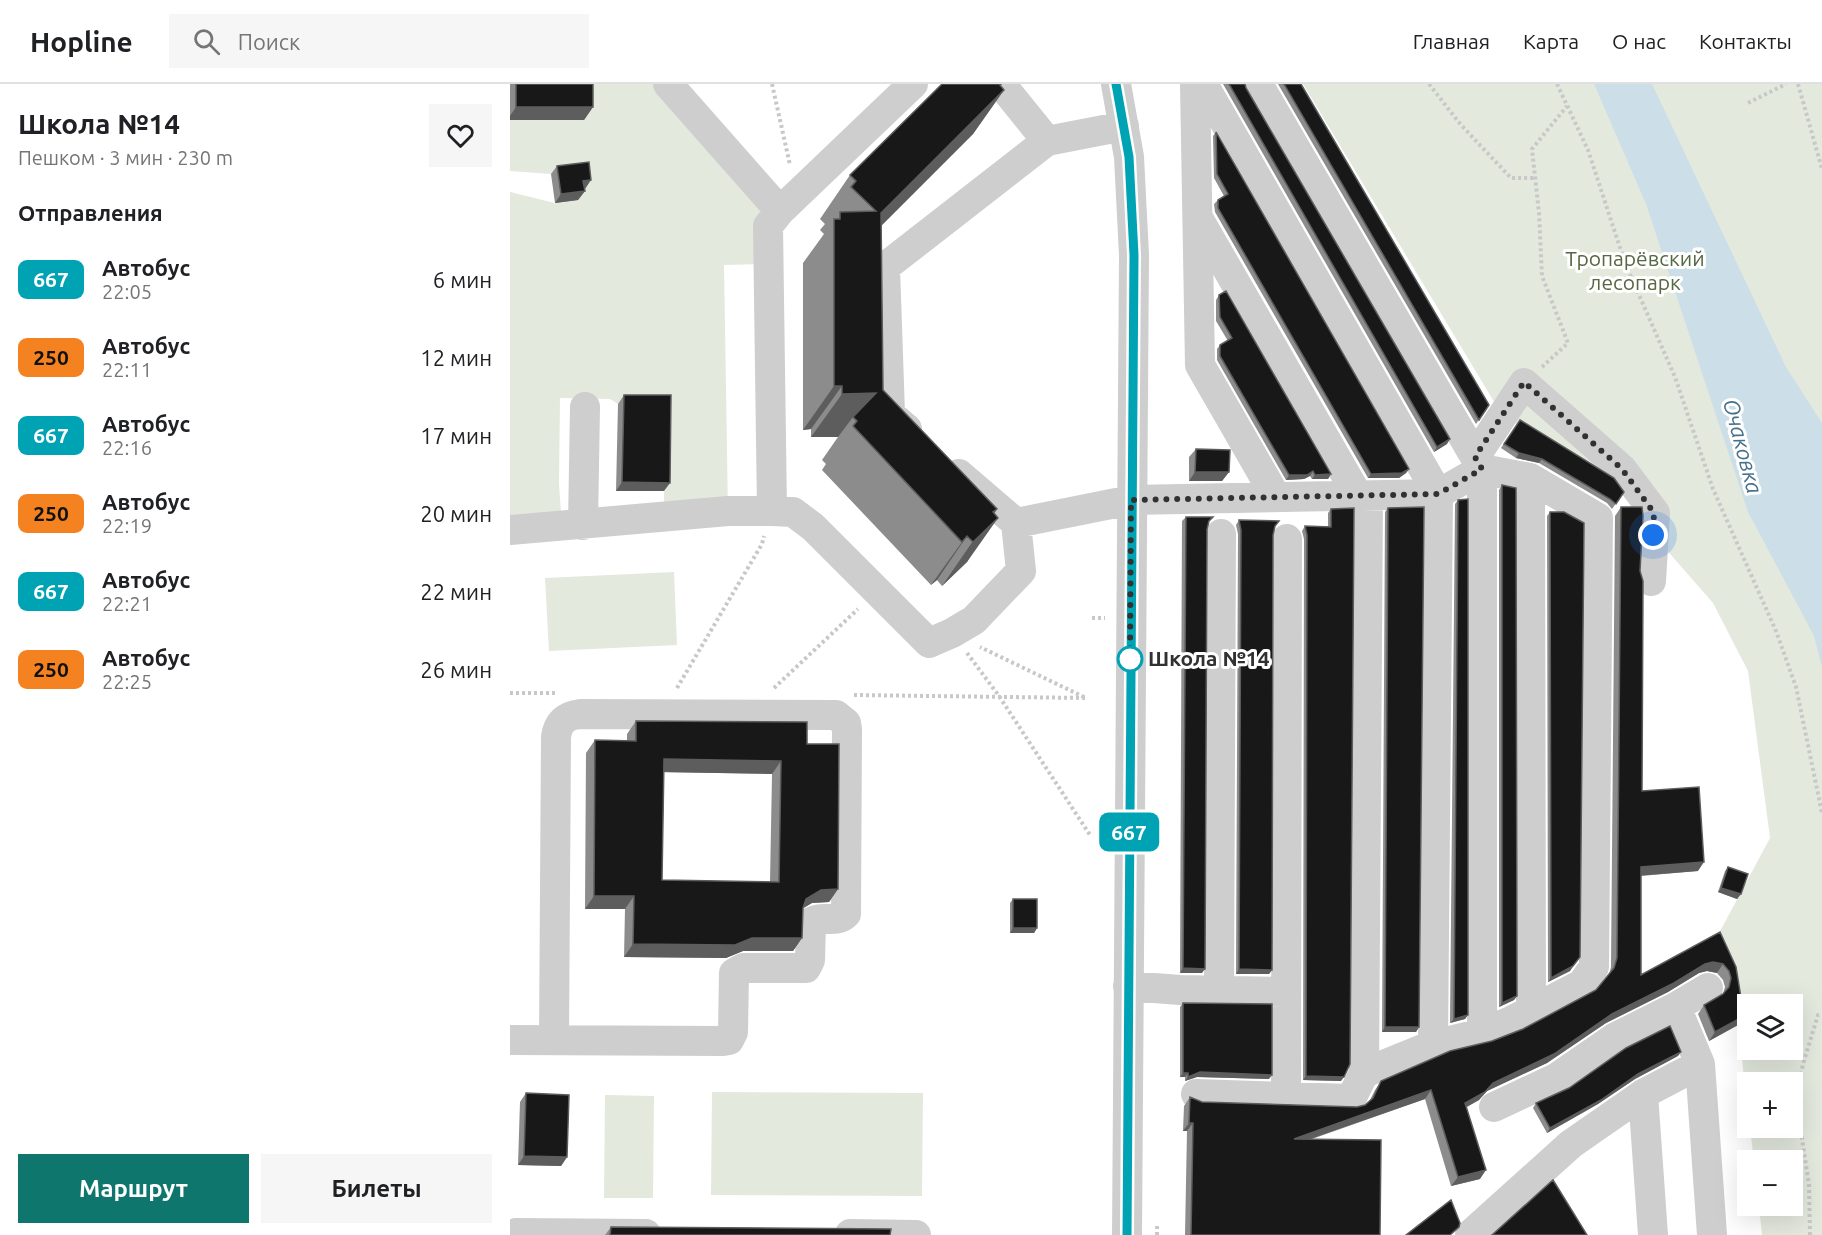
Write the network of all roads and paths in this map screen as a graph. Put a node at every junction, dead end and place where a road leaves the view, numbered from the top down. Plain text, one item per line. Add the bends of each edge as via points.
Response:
1 (668, 84) edge
2 (772, 84) edge
3 (913, 84) edge
4 (1001, 84) edge
5 (1116, 84) edge
6 (1195, 84) edge
7 (1203, 84) edge
8 (1258, 84) edge
9 (1429, 84) edge
10 (1557, 84) edge
11 (1786, 84) edge
12 (1798, 84) edge
13 (1748, 103) dead end
14 (1568, 106) junction
15 (1124, 126) junction
16 (1047, 141) junction
17 (1822, 169) edge
18 (1535, 178) junction
19 (788, 203) junction
20 (1196, 214) junction
21 (1524, 382) junction
22 (585, 407) dead end
23 (1479, 463) junction
24 (1530, 478) junction
25 (1438, 494) junction
26 (1363, 496) junction
27 (1276, 497) junction
28 (1131, 500) junction
29 (772, 510) junction
30 (1016, 524) junction
31 (582, 525) junction
32 (510, 530) edge
33 (1221, 534) dead end
34 (1287, 539) dead end
35 (1651, 581) dead end
36 (877, 592) junction
37 (952, 633) junction
38 (673, 694) dead end
39 (767, 695) dead end
40 (1822, 813) edge
41 (1090, 835) dead end
42 (1128, 986) junction
43 (1708, 988) dead end
44 (1219, 991) junction
45 (1286, 992) junction
46 (1676, 1007) junction
47 (1531, 1010) junction
48 (1820, 1014) edge
49 (1482, 1033) junction
50 (510, 1040) edge
51 (554, 1040) junction
52 (1433, 1045) junction
53 (1700, 1064) junction
54 (1364, 1073) junction
55 (1196, 1094) dead end
56 (1643, 1094) junction
57 (1286, 1097) junction
58 (1494, 1107) dead end
59 (1157, 1225) dead end
60 (516, 1233) dead end
61 (669, 1234) edge
62 (822, 1234) edge
63 (916, 1235) edge
64 (1127, 1235) edge
65 (1157, 1235) edge
66 (1470, 1235) edge
67 (1653, 1235) edge
68 (1712, 1235) edge
69 (1810, 1235) edge

1 - 19 street
2 - 19 path
3 - 19 street
4 - 16 street
5 - 15 street
6 - 20 street
7 - 25 street
8 - 23 street
9 - 18 path via 1461,125 1511,177
10 - 14 path
11 - 13 path
12 - 17 path
14 - 18 path via 1532,150
14 - 40 path via 1588,150 1625,263 1675,377 1713,489 1780,640 1796,687
15 - 16 street
15 - 28 street via 1134,255
16 - 30 street via 885,267 890,414
18 - 21 path via 1542,276 1568,343
19 - 29 street via 768,225
20 - 26 street
20 - 27 street via 1200,365
21 - 23 street
21 - 35 street via 1622,469 1654,513
22 - 31 street
23 - 24 street
23 - 25 street
23 - 49 street
24 - 47 street
24 - 47 street via 1598,518 1594,967 1582,984
25 - 26 street
25 - 52 street
26 - 27 street
26 - 54 street
27 - 28 street
28 - 30 street
28 - 42 street
29 - 31 street
29 - 36 street via 793,512 813,527
29 - 38 path via 762,543
30 - 37 street via 1021,571 974,620
31 - 32 street
33 - 44 street
34 - 45 street
36 - 37 street via 929,643
36 - 39 path
37 - 41 path via 999,696
42 - 44 street
42 - 64 street
43 - 46 street
44 - 45 street
45 - 57 street
46 - 53 street
46 - 58 street via 1614,1038 1556,1078
47 - 49 street
48 - 69 path via 1796,1099 1809,1185
49 - 52 street
50 - 51 street
51 - 51 street via 558,726 568,716 580,714 842,718 847,729 846,914 838,919 811,922 810,960 806,968 743,968 734,973 733,1032 729,1040
52 - 54 street
53 - 56 street
53 - 68 street
54 - 57 street via 1351,1099
55 - 57 street
56 - 66 street via 1571,1144
56 - 67 street
59 - 65 path
60 - 61 street
62 - 63 street

